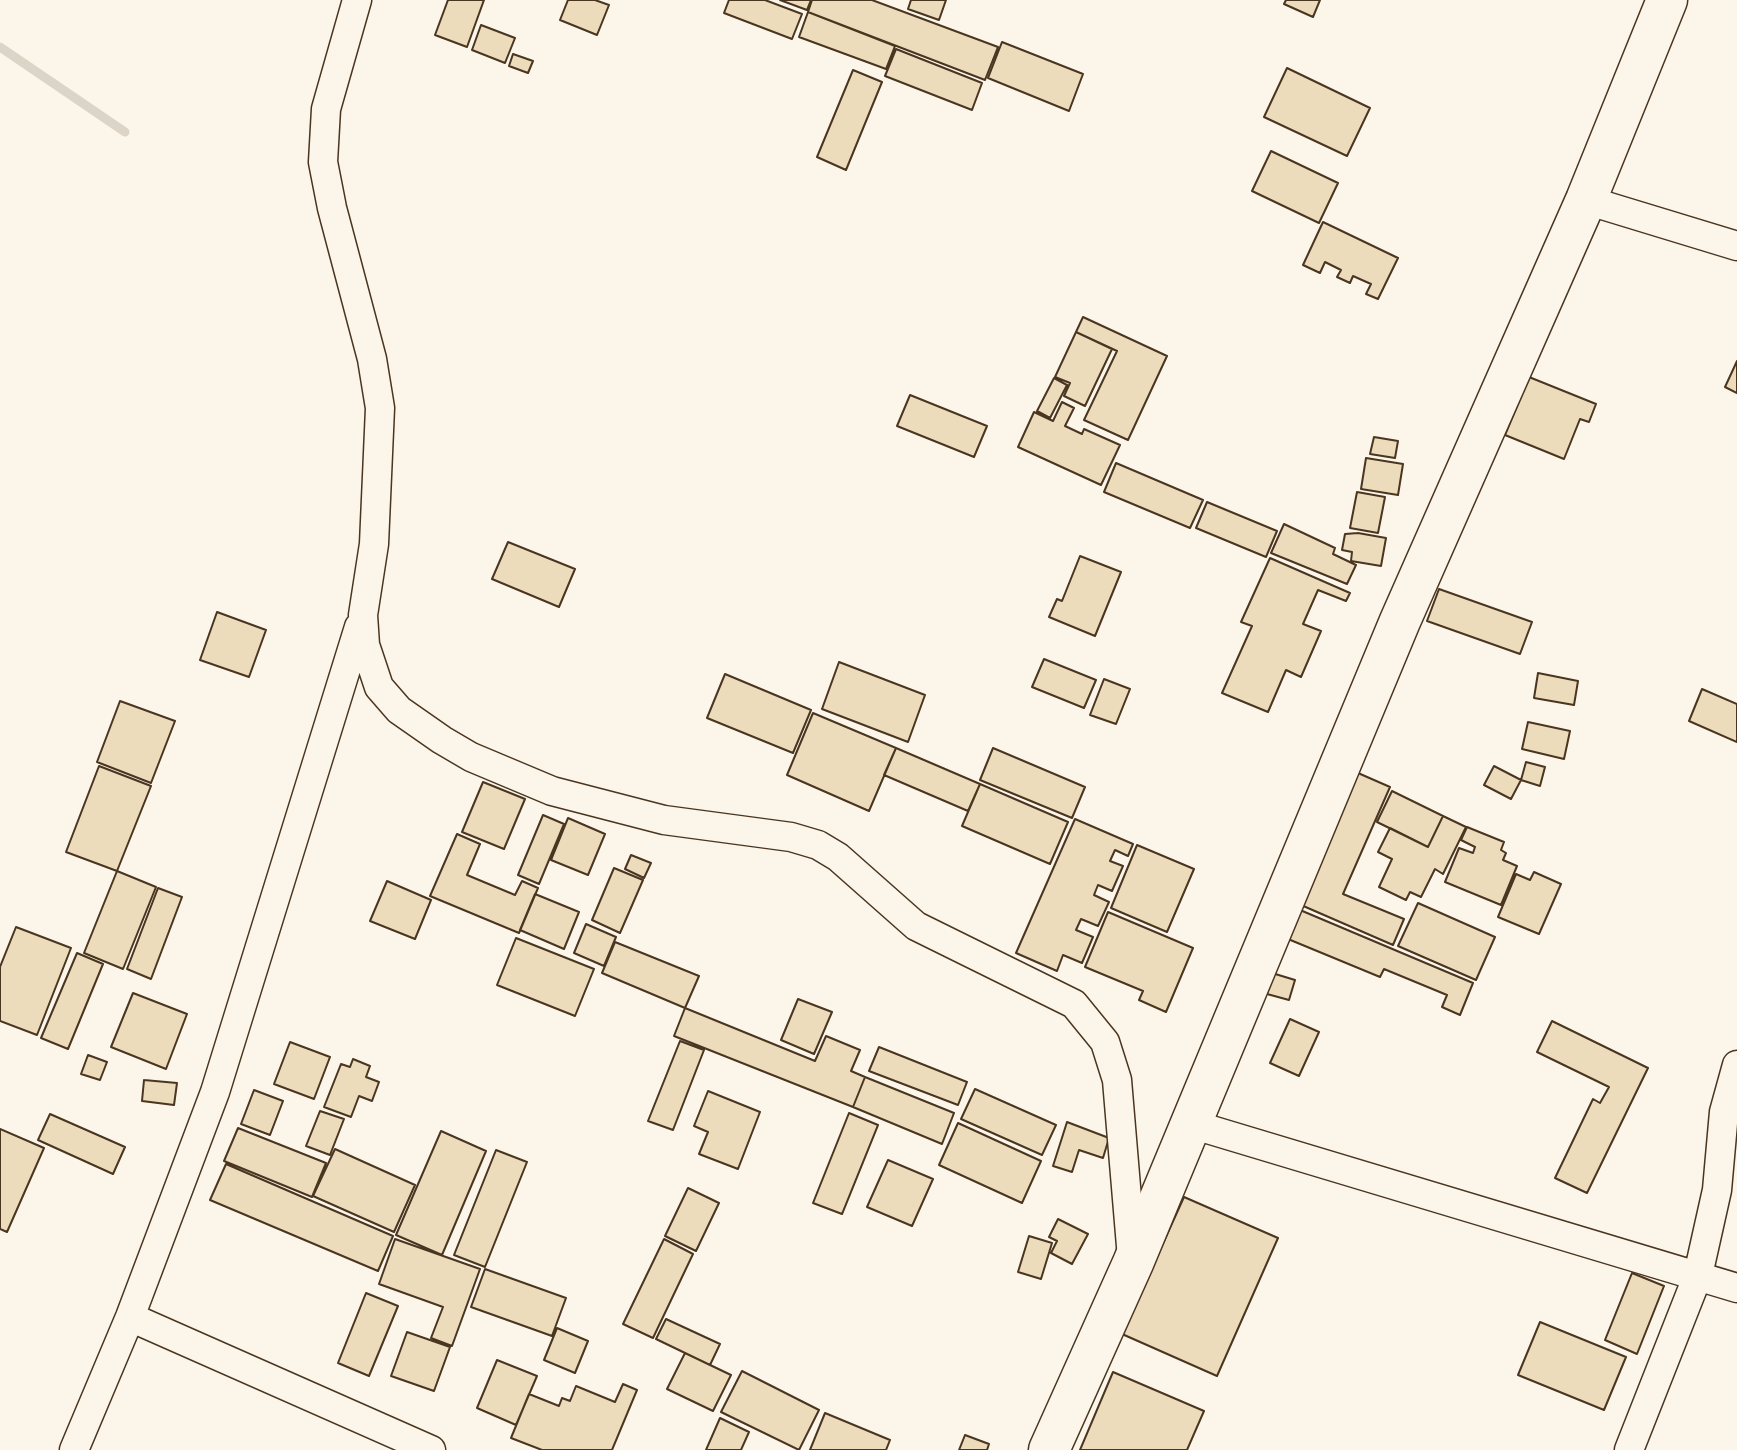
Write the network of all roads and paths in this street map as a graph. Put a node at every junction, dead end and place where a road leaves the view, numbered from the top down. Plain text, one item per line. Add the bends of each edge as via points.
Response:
1 (357, 0) edge
2 (1667, 0) edge
3 (1586, 200) junction
4 (1737, 246) edge
5 (363, 615) junction
6 (1737, 1065) edge
7 (1191, 1124) junction
8 (1133, 1263) junction
9 (1698, 1275) junction
10 (1737, 1288) edge
11 (130, 1317) junction
12 (74, 1450) edge
13 (431, 1450) edge
14 (1049, 1450) edge
15 (1629, 1450) edge

1 - 5 street via 326,109 323,162 380,408 374,544
2 - 3 street
3 - 4 street
3 - 7 street via 1400,621
5 - 8 street via 373,676 386,698 471,757 542,788 617,809 818,845 916,926 1074,1004 1105,1042 1117,1080
5 - 11 street via 215,1092
6 - 9 street via 1724,1112 1717,1190
7 - 8 street
7 - 9 street
8 - 14 street
9 - 10 street
9 - 15 street
11 - 12 street
11 - 13 street

